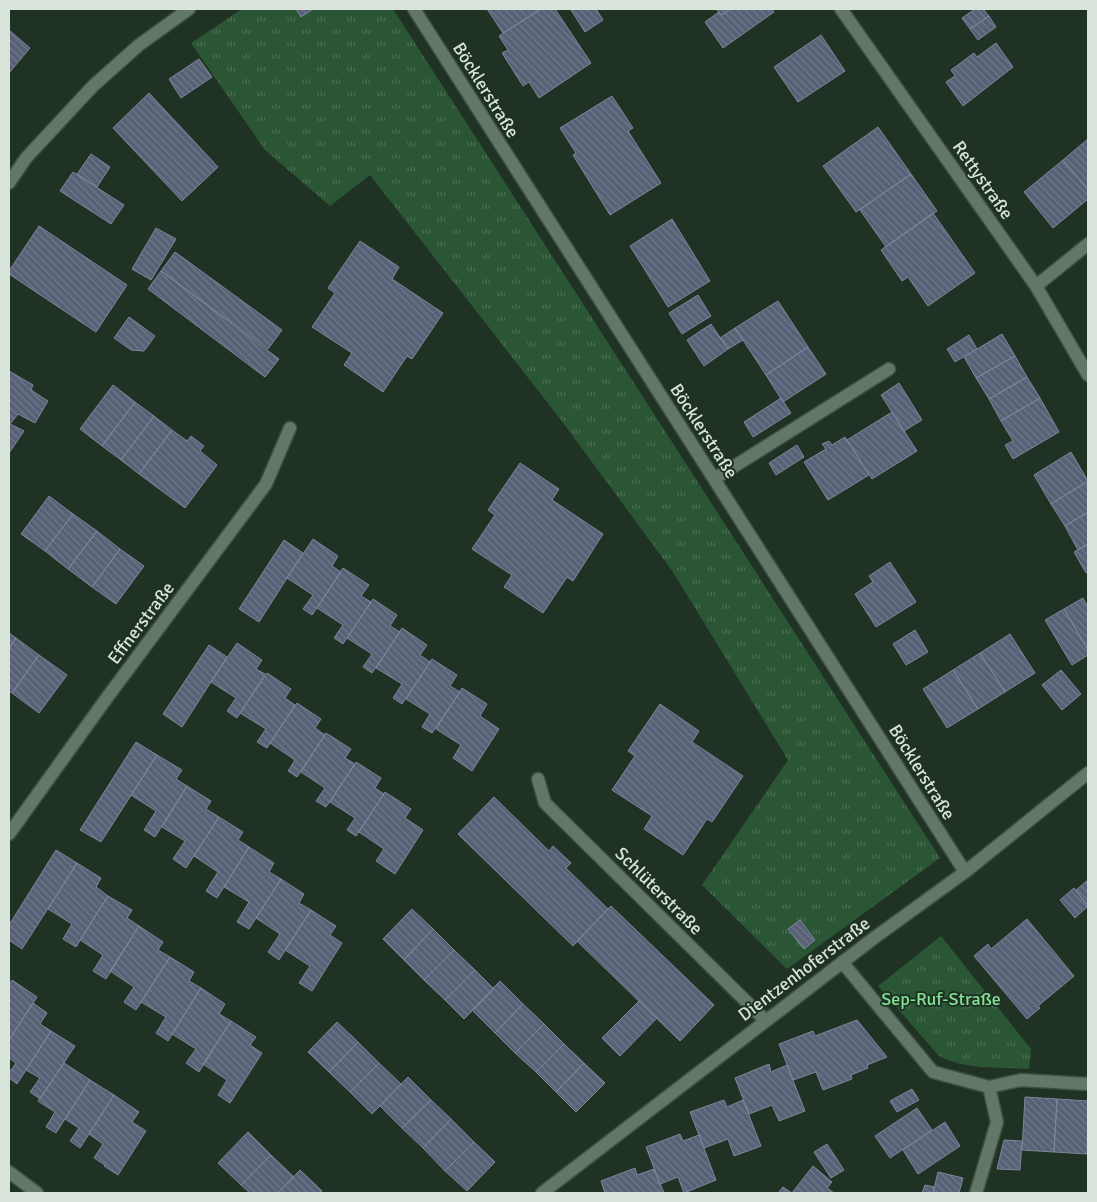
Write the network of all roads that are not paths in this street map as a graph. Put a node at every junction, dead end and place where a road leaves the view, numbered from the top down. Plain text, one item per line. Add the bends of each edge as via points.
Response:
1 (187, 9) edge
2 (414, 9) edge
3 (841, 9) edge
4 (9, 184) edge
5 (1088, 244) edge
6 (1036, 286) junction
7 (889, 369) dead end
8 (1088, 375) edge
9 (290, 428) dead end
10 (714, 480) junction
11 (1088, 773) edge
12 (538, 779) dead end
13 (9, 834) edge
14 (965, 872) junction
15 (842, 962) junction
16 (766, 1021) junction
17 (1088, 1084) edge
18 (988, 1087) junction
19 (9, 1172) edge
20 (36, 1193) edge
21 (542, 1193) edge
22 (976, 1193) edge

1 - 4 street via 139,45 93,86 26,158
2 - 10 street, Böcklerstraße
3 - 6 street, Rettystraße
5 - 6 street
6 - 8 street, Rettystraße
7 - 10 street
9 - 13 street, Effnerstraße via 266,484
10 - 14 street, Böcklerstraße
11 - 14 street, Dientzenhoferstraße
12 - 16 street, Schlüterstraße via 545,802
14 - 15 street, Dientzenhoferstraße
15 - 16 street, Dientzenhoferstraße
15 - 18 street via 932,1072
16 - 21 street, Dientzenhoferstraße
17 - 18 street via 1021,1080
18 - 22 street via 997,1122
19 - 20 street

